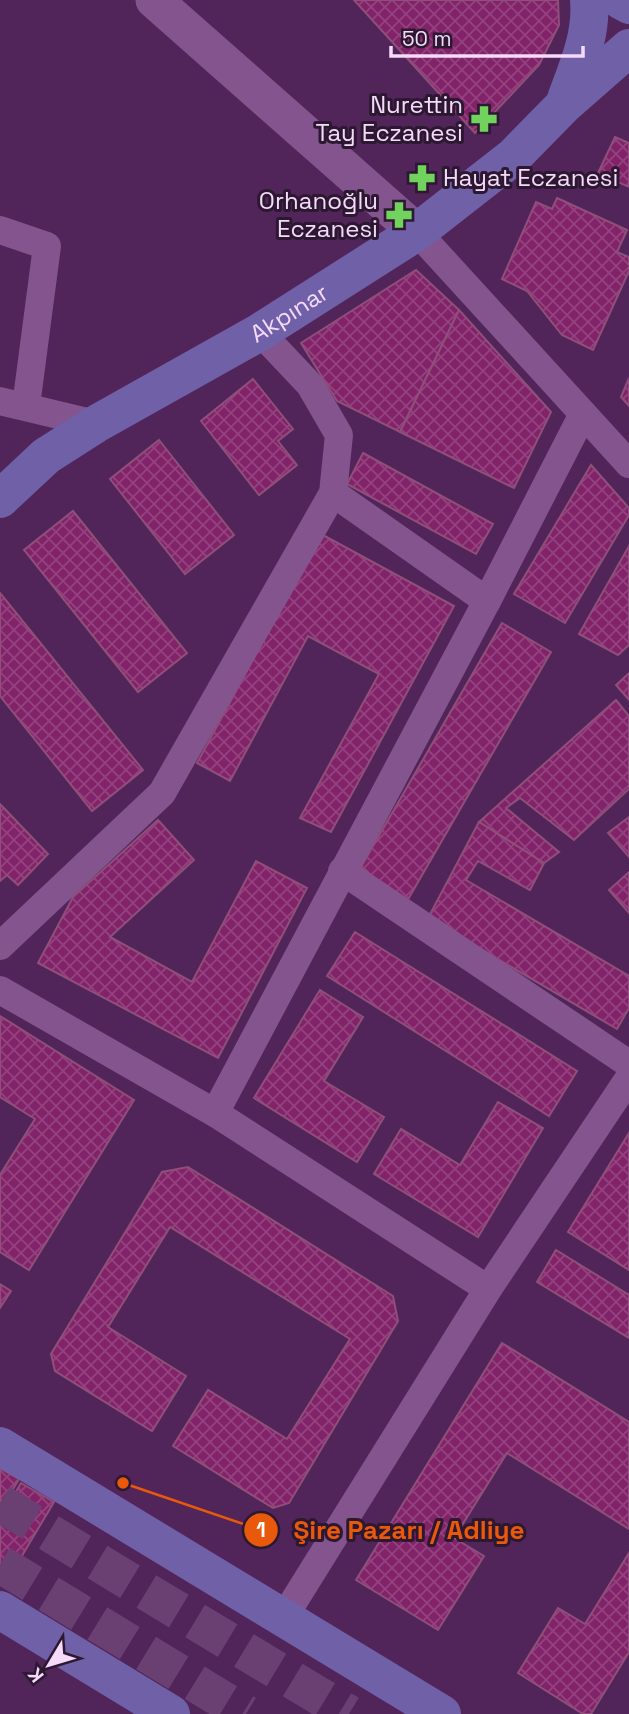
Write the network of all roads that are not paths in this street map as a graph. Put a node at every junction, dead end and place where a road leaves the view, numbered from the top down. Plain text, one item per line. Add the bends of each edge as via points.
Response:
1 (154, 0) edge
2 (589, 0) edge
3 (620, 0) edge
4 (629, 5) edge
5 (629, 48) edge
6 (564, 105) junction
7 (0, 230) edge
8 (417, 232) junction
9 (260, 332) junction
10 (13, 404) edge
11 (583, 414) junction
12 (96, 424) junction
13 (629, 464) edge
14 (334, 493) junction
15 (0, 499) edge
16 (487, 601) junction
17 (342, 871) junction
18 (0, 946) edge
19 (0, 990) edge
20 (629, 1064) edge
21 (629, 1078) edge
22 (215, 1113) junction
23 (488, 1289) junction
24 (0, 1446) edge
25 (0, 1610) edge
26 (284, 1617) junction
27 (171, 1714) edge
28 (442, 1714) edge

1 - 8 street
2 - 6 main road, Akpınar via 587,36
3 - 4 main road
5 - 6 main road, Akpınar
6 - 8 main road, Akpınar via 513,157
7 - 10 street via 47,246
8 - 9 main road, Akpınar
8 - 11 street
9 - 12 main road, Akpınar
9 - 14 street via 310,385 339,435
10 - 12 street
11 - 13 street
11 - 16 street
12 - 15 main road, Akpınar via 46,456
14 - 16 street
14 - 18 street via 162,793
16 - 17 street
17 - 20 street
17 - 22 street
19 - 22 street
21 - 23 street
22 - 23 street
23 - 26 street
24 - 26 main road
25 - 27 main road
26 - 28 main road

